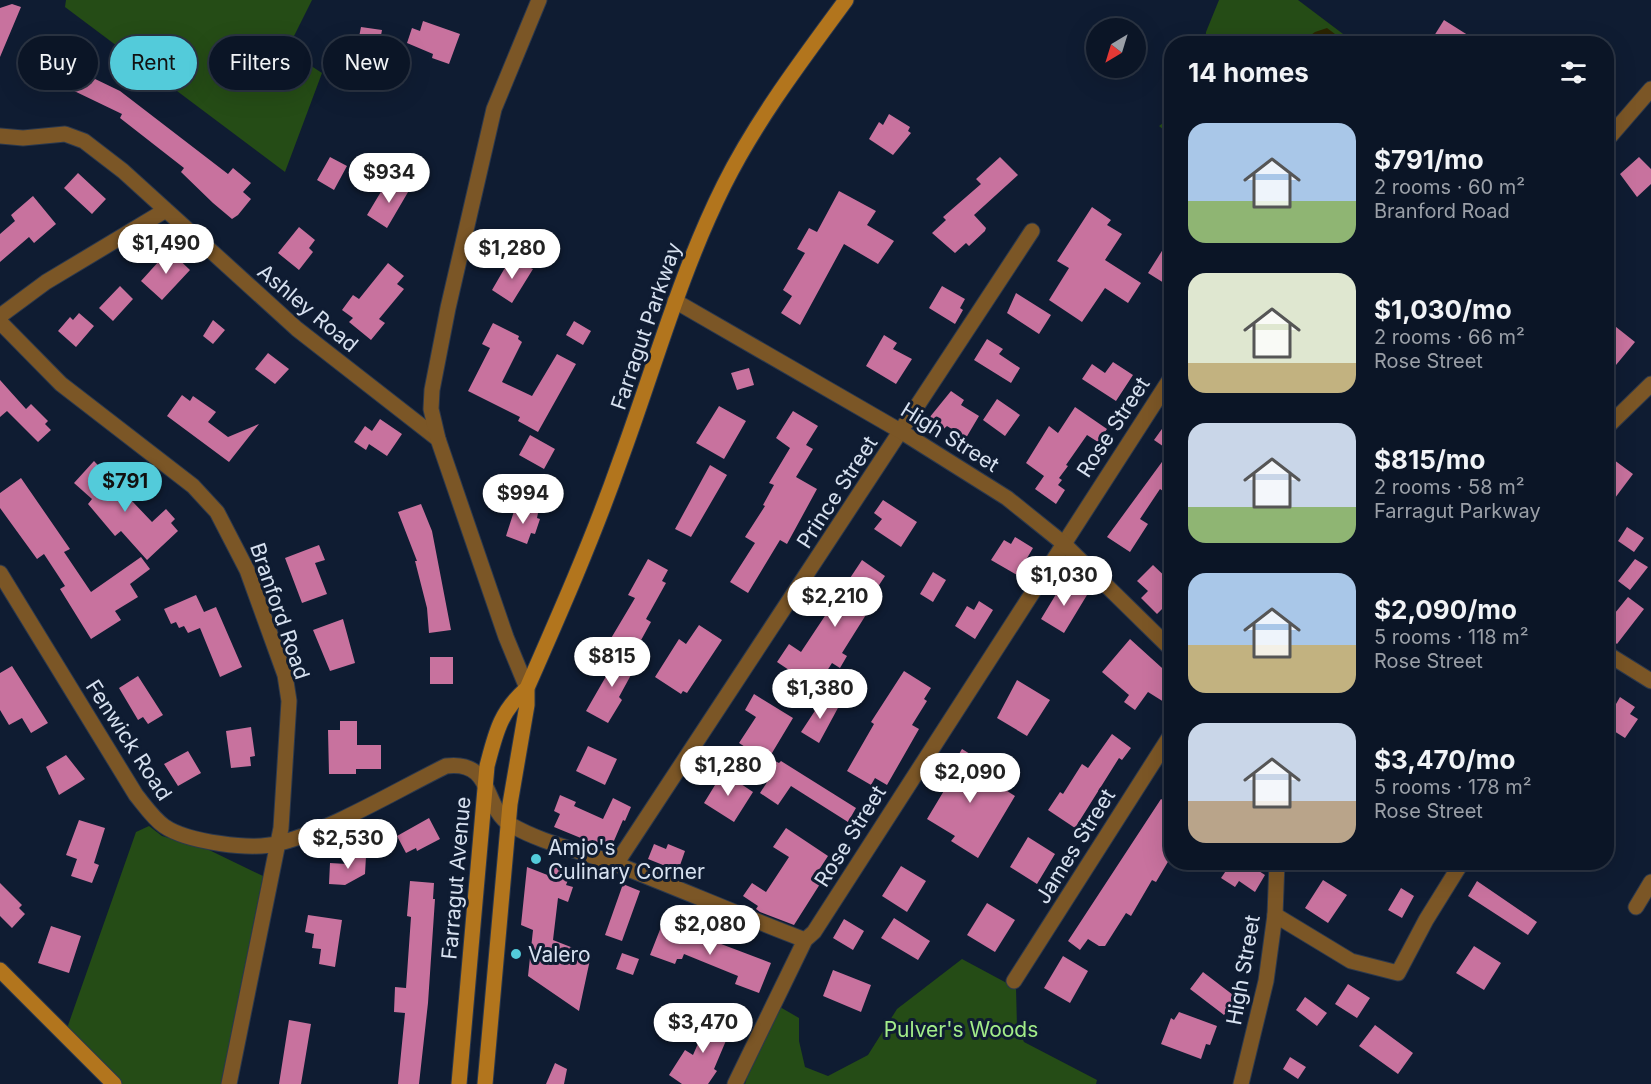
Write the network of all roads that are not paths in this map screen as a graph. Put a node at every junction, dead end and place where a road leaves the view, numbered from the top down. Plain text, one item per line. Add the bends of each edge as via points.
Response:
1 (540, 0) edge
2 (846, 0) edge
3 (1651, 89) edge
4 (1614, 132) edge
5 (0, 136) edge
6 (166, 210) junction
7 (1032, 231) dead end
8 (675, 301) junction
9 (0, 316) edge
10 (0, 322) edge
11 (1651, 384) edge
12 (1164, 388) edge
13 (1614, 420) edge
14 (902, 432) junction
15 (438, 439) junction
16 (1063, 543) junction
17 (0, 573) edge
18 (1164, 642) edge
19 (1614, 658) edge
20 (1651, 681) edge
21 (526, 688) junction
22 (1164, 746) edge
23 (485, 783) junction
24 (504, 818) junction
25 (279, 844) junction
26 (616, 864) junction
27 (1277, 870) edge
28 (1457, 870) edge
29 (1651, 882) edge
30 (1636, 907) dead end
31 (1275, 915) junction
32 (472, 934) junction
33 (499, 936) junction
34 (804, 940) junction
35 (0, 970) edge
36 (1014, 981) dead end
37 (467, 998) junction
38 (492, 1000) junction
39 (114, 1084) edge
40 (229, 1084) edge
41 (459, 1084) edge
42 (485, 1084) edge
43 (735, 1084) edge
44 (1241, 1084) edge

1 - 15 street via 494,109 432,390 431,409
2 - 8 main road, Farragut Parkway via 739,156
3 - 4 street
5 - 6 street, Ashley Road via 65,134 84,141
6 - 9 street via 46,282
6 - 15 street, Ashley Road via 297,329
7 - 14 street, Prince Street
8 - 14 street, High Street
8 - 21 main road, Farragut Parkway via 609,491
10 - 25 street, Branford Road via 61,384 193,486 217,512 233,540 247,570 289,701
11 - 13 street
12 - 16 street, Rose Street
14 - 16 street, High Street via 1007,498
14 - 26 street, Prince Street
15 - 21 street
16 - 18 street, High Street
16 - 34 street, Rose Street via 814,932
17 - 25 street, Fenwick Road via 153,817 166,827 205,840 236,845
19 - 20 street
21 - 23 main road, Farragut Avenue via 498,723
21 - 24 main road via 527,705
22 - 36 street, James Street
23 - 24 street
23 - 25 street, Fenwick Road via 465,766 446,766
23 - 32 main road, Farragut Avenue
24 - 26 street via 537,838
24 - 33 main road
25 - 40 street, Branford Road
26 - 34 street
27 - 31 street, High Street
28 - 31 street via 1398,973 1351,961
29 - 30 street
31 - 44 street, High Street via 1266,981
32 - 33 main road
32 - 37 main road, Farragut Avenue
33 - 38 main road
34 - 43 street, Rose Street
35 - 39 main road
37 - 38 main road
37 - 41 main road, Farragut Avenue
38 - 42 main road

